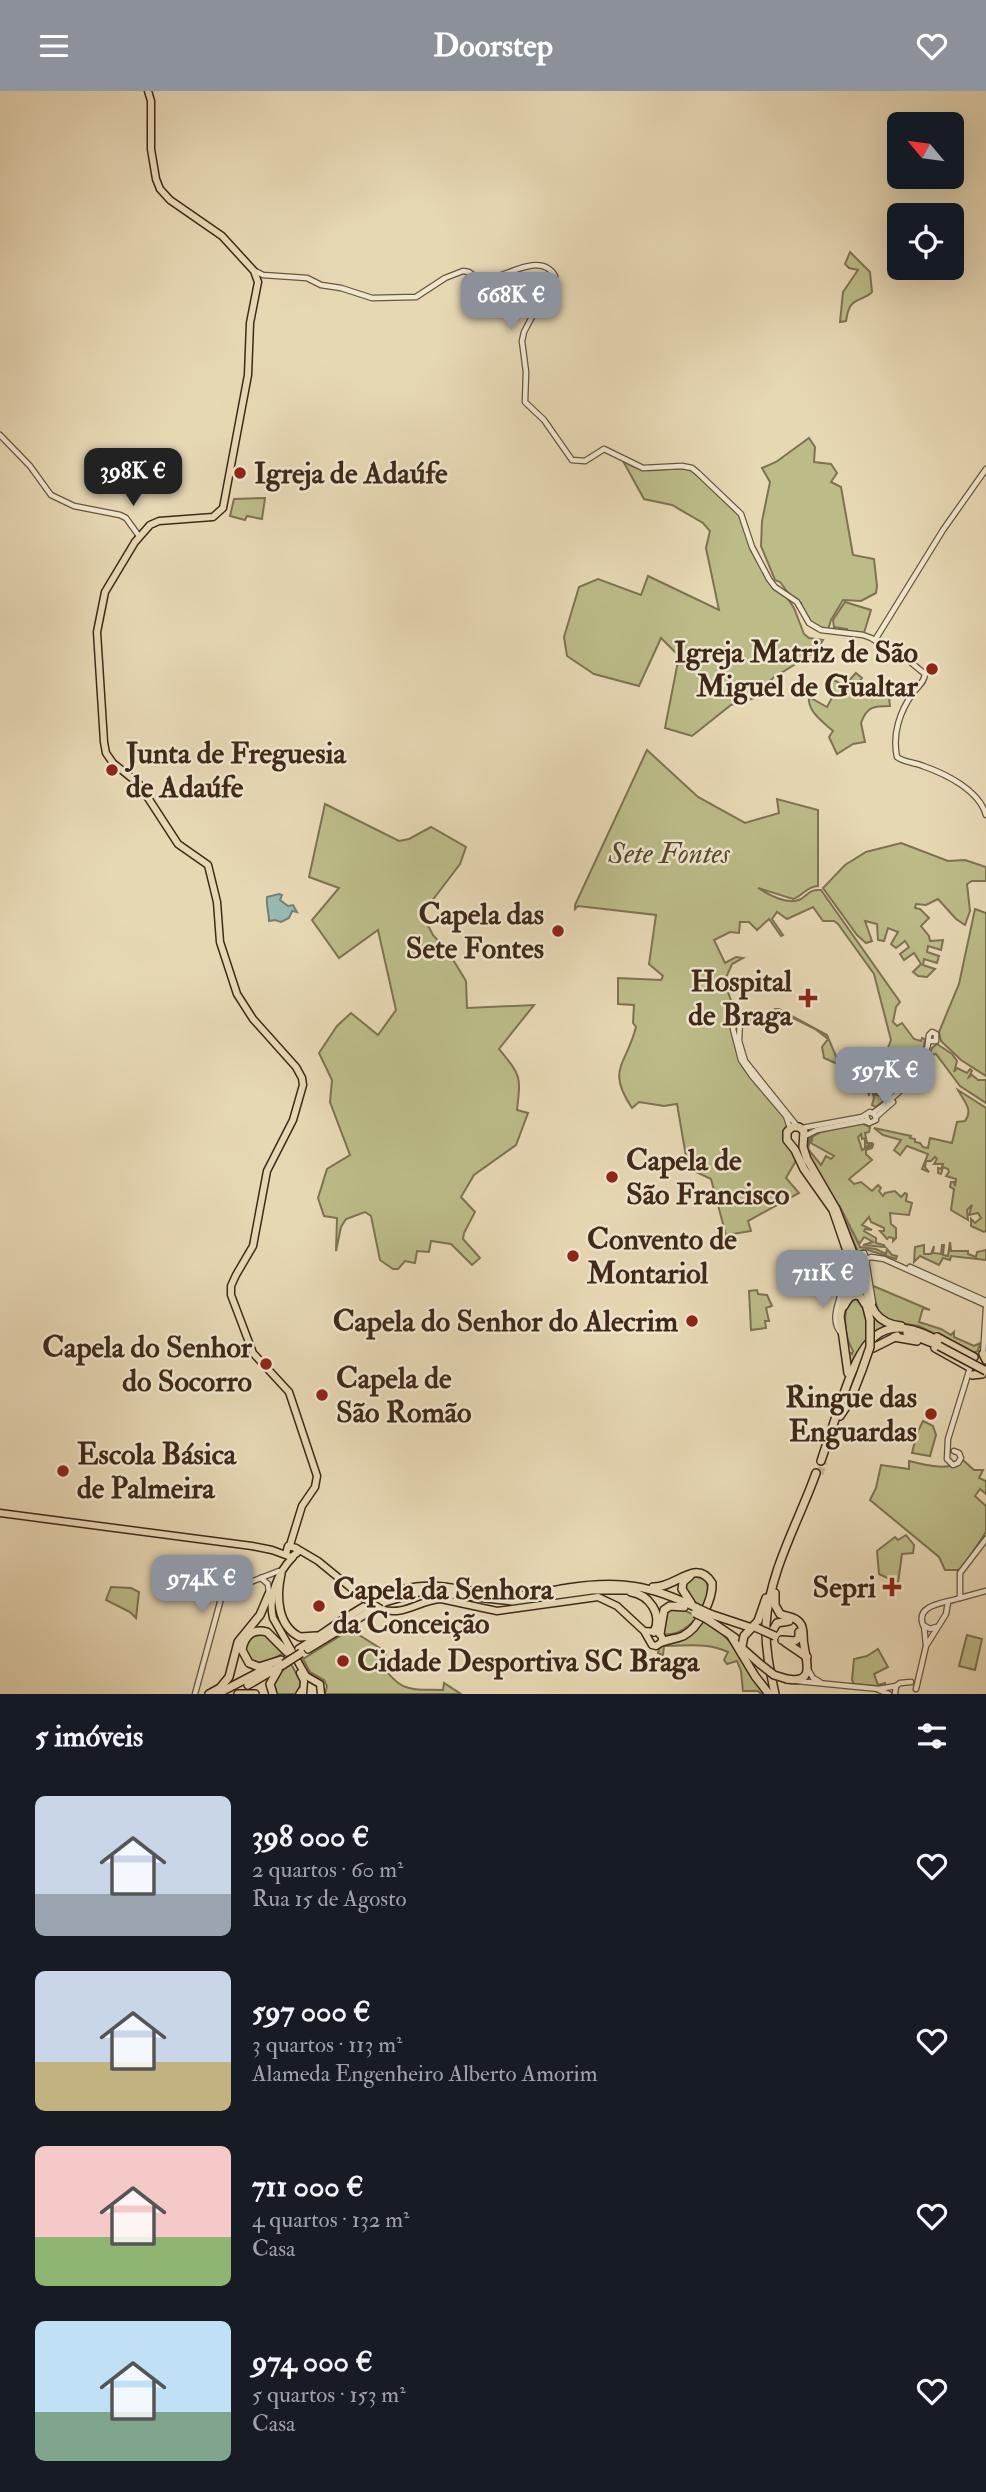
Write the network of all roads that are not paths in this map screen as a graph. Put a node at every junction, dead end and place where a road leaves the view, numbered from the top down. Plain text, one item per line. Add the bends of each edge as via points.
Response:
1 (148, 91) edge
2 (261, 277) junction
3 (0, 435) edge
4 (986, 469) edge
5 (139, 536) junction
6 (875, 640) junction
7 (986, 815) edge
8 (733, 1027) junction
9 (739, 1028) junction
10 (931, 1041) dead end
11 (866, 1115) junction
12 (875, 1115) junction
13 (868, 1122) junction
14 (800, 1132) junction
15 (792, 1145) junction
16 (866, 1257) junction
17 (851, 1260) junction
18 (866, 1305) junction
19 (986, 1305) edge
20 (844, 1306) junction
21 (873, 1317) junction
22 (893, 1325) junction
23 (914, 1332) junction
24 (894, 1337) junction
25 (873, 1348) dead end
26 (853, 1353) dead end
27 (978, 1364) edge
28 (848, 1382) junction
29 (840, 1416) junction
30 (948, 1439) junction
31 (954, 1451) junction
32 (947, 1455) junction
33 (0, 1513) edge
34 (986, 1539) edge
35 (291, 1551) junction
36 (783, 1559) junction
37 (280, 1573) junction
38 (260, 1578) junction
39 (642, 1586) junction
40 (610, 1589) junction
41 (986, 1591) edge
42 (775, 1593) junction
43 (269, 1594) junction
44 (960, 1597) junction
45 (948, 1602) junction
46 (763, 1606) junction
47 (684, 1607) junction
48 (932, 1607) junction
49 (696, 1610) junction
50 (709, 1617) junction
51 (347, 1619) junction
52 (942, 1620) junction
53 (742, 1624) junction
54 (924, 1626) junction
55 (936, 1627) junction
56 (754, 1628) junction
57 (654, 1635) junction
58 (770, 1635) junction
59 (731, 1636) junction
60 (782, 1640) junction
61 (926, 1646) junction
62 (743, 1647) junction
63 (287, 1651) junction
64 (300, 1651) junction
65 (807, 1657) junction
66 (282, 1662) junction
67 (747, 1662) junction
68 (922, 1664) junction
69 (808, 1669) junction
70 (312, 1680) junction
71 (791, 1680) junction
72 (911, 1682) junction
73 (827, 1683) junction
74 (896, 1686) junction
75 (878, 1689) junction
76 (302, 1691) edge
77 (917, 1692) edge
78 (195, 1694) edge
79 (209, 1694) edge
80 (217, 1694) edge
81 (229, 1694) edge
82 (238, 1694) edge
83 (255, 1694) edge
84 (273, 1694) edge
85 (321, 1694) edge
86 (769, 1694) edge
87 (777, 1694) edge
88 (888, 1694) edge
89 (895, 1694) edge

1 - 2 main road via 151,149 160,189 222,236
2 - 5 main road via 223,508 207,518 159,521
2 - 6 street via 307,278 372,298 409,299 459,272 485,281 538,264 552,270 551,297 535,311 522,341 524,399 566,455 585,461 608,449 643,468 692,468 741,514 752,547 774,585 797,602 804,618 815,628
3 - 5 street via 51,495 74,506 120,515
4 - 6 street
5 - 35 main road via 105,592 98,622 104,748 139,784 178,843 211,869 220,942 237,994 296,1067 303,1085 293,1120 267,1171 253,1246 231,1286 253,1353 289,1392 317,1476 302,1506
6 - 7 street via 925,674 896,727 897,757 956,780 980,802
8 - 9 street
8 - 9 street via 737,1015
8 - 14 street via 744,1065
9 - 14 street via 745,1061
10 - 12 street via 912,1083
11 - 12 street
11 - 13 street
11 - 14 street
12 - 13 street via 874,1122
13 - 14 street
14 - 15 highway via 800,1145
14 - 15 highway via 787,1138
14 - 17 highway via 809,1165 836,1209
15 - 17 highway via 833,1210
16 - 17 street via 860,1254
16 - 19 street via 884,1259
16 - 21 street
17 - 18 highway
17 - 20 highway via 852,1277
17 - 21 highway
17 - 28 highway via 841,1306
18 - 20 highway via 855,1295
18 - 21 highway
19 - 27 street
20 - 26 highway via 843,1327
21 - 22 highway
21 - 29 highway, bridge via 870,1347
22 - 23 highway
22 - 27 highway via 920,1328
23 - 24 highway
23 - 27 highway, bridge
23 - 28 highway via 894,1329 873,1338 858,1355
23 - 29 highway via 888,1335 866,1350
24 - 25 highway
24 - 27 highway via 912,1339
27 - 30 street via 966,1383
28 - 29 highway via 823,1461
30 - 31 street
30 - 32 street
31 - 32 street
31 - 32 street via 961,1456 956,1464 948,1462
33 - 35 main road
34 - 44 street via 960,1574
35 - 37 main road
35 - 57 main road, bridge via 314,1559 381,1609 403,1611 441,1599 497,1611 598,1597
36 - 42 highway via 818,1474
36 - 46 highway
36 - 87 highway via 766,1626
37 - 38 street
37 - 43 main road
37 - 51 highway via 279,1604 296,1635 316,1636
37 - 70 main road via 271,1598 273,1618
38 - 43 street via 268,1584
38 - 78 street via 222,1595
39 - 49 highway
39 - 51 highway via 591,1585 513,1596 420,1585 382,1598
39 - 57 highway via 664,1587 696,1572 712,1583 712,1593 694,1627 680,1637
40 - 47 highway via 641,1591
40 - 57 highway via 636,1592 650,1602 657,1619
40 - 64 highway via 512,1601 422,1591 385,1602
41 - 44 street
42 - 58 highway
42 - 65 highway via 778,1612 801,1625
43 - 63 main road via 269,1618
43 - 79 highway via 260,1615 239,1641 229,1677
44 - 45 street
45 - 48 street
45 - 52 street
46 - 53 highway via 756,1620
46 - 56 highway
47 - 49 highway
47 - 57 highway via 664,1610
48 - 52 street via 940,1611
48 - 54 street via 921,1615
49 - 50 highway, bridge
49 - 57 highway via 682,1586 697,1574 706,1578 710,1588 696,1621 678,1635
50 - 53 highway
50 - 59 highway
51 - 64 highway
52 - 55 street
53 - 56 highway
54 - 55 street
54 - 61 street
55 - 61 street
56 - 60 highway, bridge
56 - 62 highway via 744,1636
58 - 60 highway via 780,1621 793,1622 799,1638
58 - 87 highway
59 - 62 highway
59 - 67 highway
60 - 65 highway
61 - 68 street
62 - 67 highway
62 - 71 highway, bridge via 774,1675
63 - 66 highway via 267,1632 255,1631 245,1638 242,1650 249,1663 259,1667
63 - 76 main road
64 - 66 highway, bridge
65 - 69 highway
66 - 80 highway
66 - 81 highway
66 - 84 highway via 271,1679
67 - 86 highway
68 - 72 street
68 - 77 street
69 - 71 highway via 802,1678
69 - 73 street via 815,1680
70 - 76 main road
70 - 85 main road via 320,1684
71 - 73 street
72 - 74 street
72 - 77 street
73 - 75 street
74 - 75 street
74 - 89 street
75 - 88 street
82 - 83 highway

